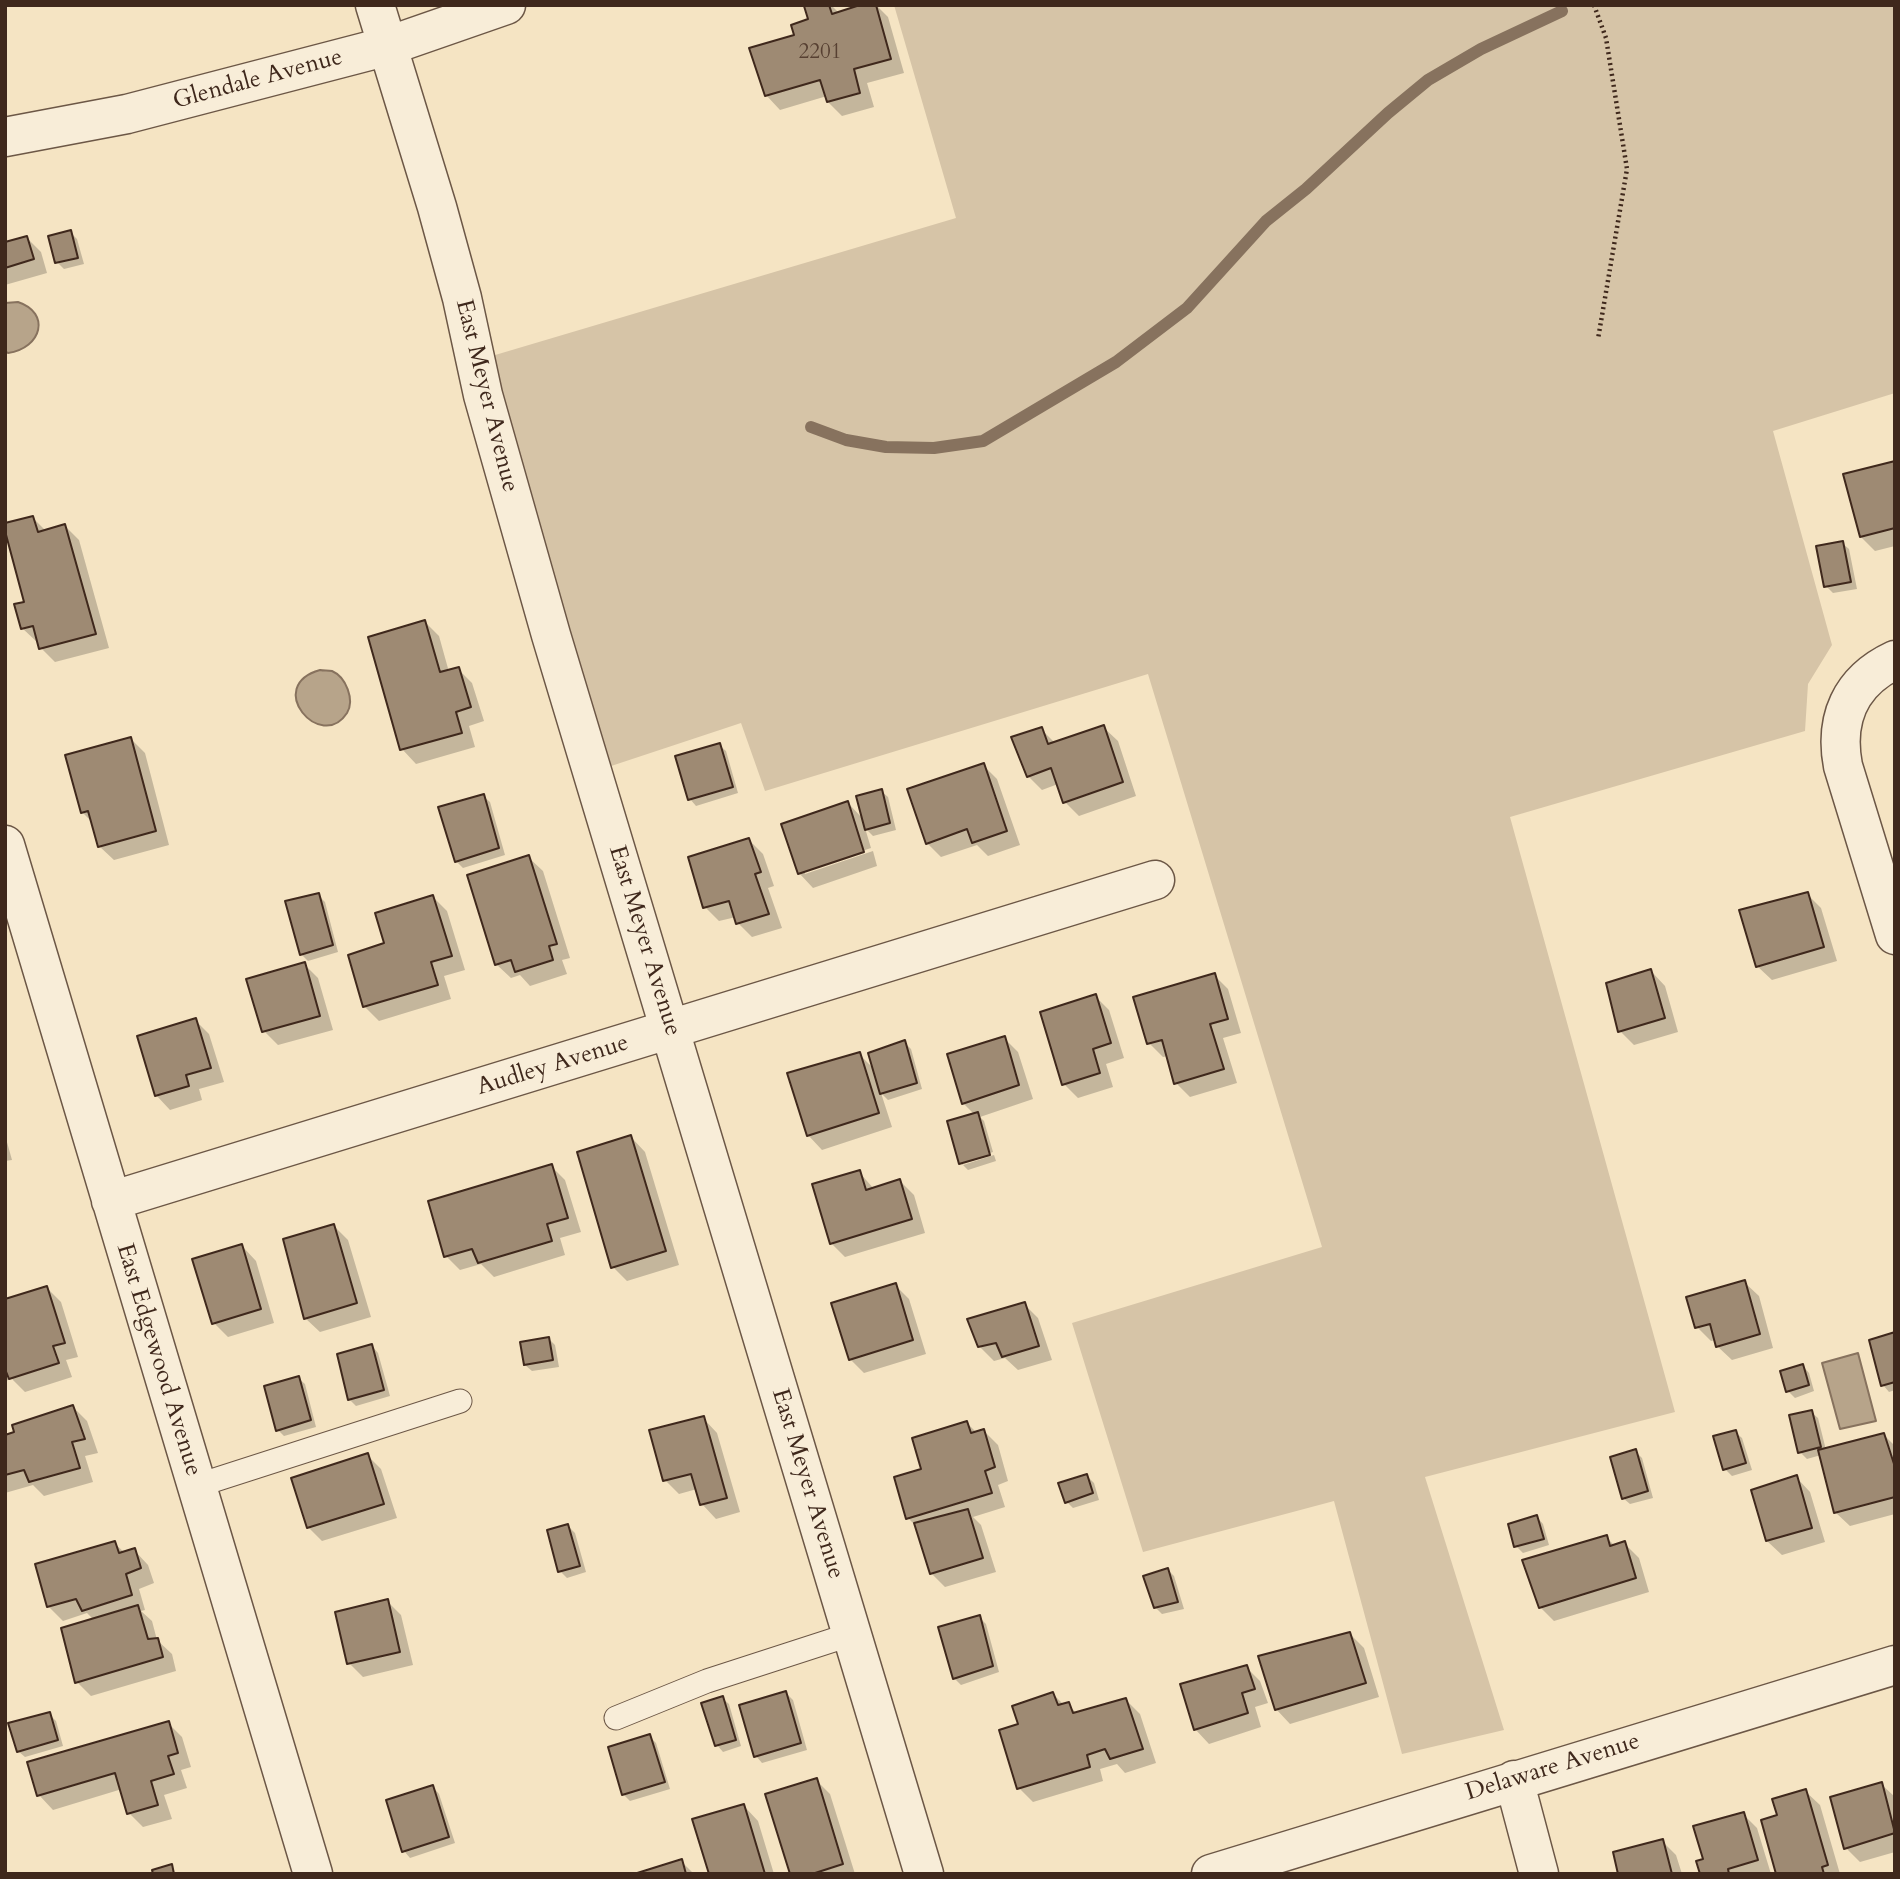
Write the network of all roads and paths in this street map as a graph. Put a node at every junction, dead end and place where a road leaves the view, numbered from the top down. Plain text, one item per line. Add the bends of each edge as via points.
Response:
1 (375, 5) edge
2 (506, 5) edge
3 (1594, 5) edge
4 (388, 46) junction
5 (5, 137) edge
6 (1598, 339) dead end
7 (1895, 660) edge
8 (5, 845) edge
9 (1155, 880) dead end
10 (1895, 935) edge
11 (671, 1030) junction
12 (111, 1201) junction
13 (460, 1401) dead end
14 (196, 1486) junction
15 (852, 1633) junction
16 (1895, 1665) edge
17 (616, 1718) dead end
18 (1514, 1780) junction
19 (313, 1874) edge
20 (924, 1874) edge
21 (1211, 1874) edge
22 (1539, 1874) edge

1 - 4 street, East Meyer Avenue
2 - 4 street, Glendale Avenue
3 - 6 path via 1606,38 1627,169
4 - 5 street, Glendale Avenue via 127,114
4 - 11 street, East Meyer Avenue via 437,207 482,395 542,604
7 - 10 street via 1863,681 1850,700 1841,722 1839,745
8 - 12 street, East Edgewood Avenue
9 - 11 street, Audley Avenue
11 - 12 street, Audley Avenue
11 - 15 street, East Meyer Avenue
12 - 14 street, East Edgewood Avenue
13 - 14 lane
14 - 19 street, East Edgewood Avenue
15 - 17 lane via 707,1681
15 - 20 street, East Meyer Avenue
16 - 18 street, Delaware Avenue
18 - 21 street, Delaware Avenue
18 - 22 street

